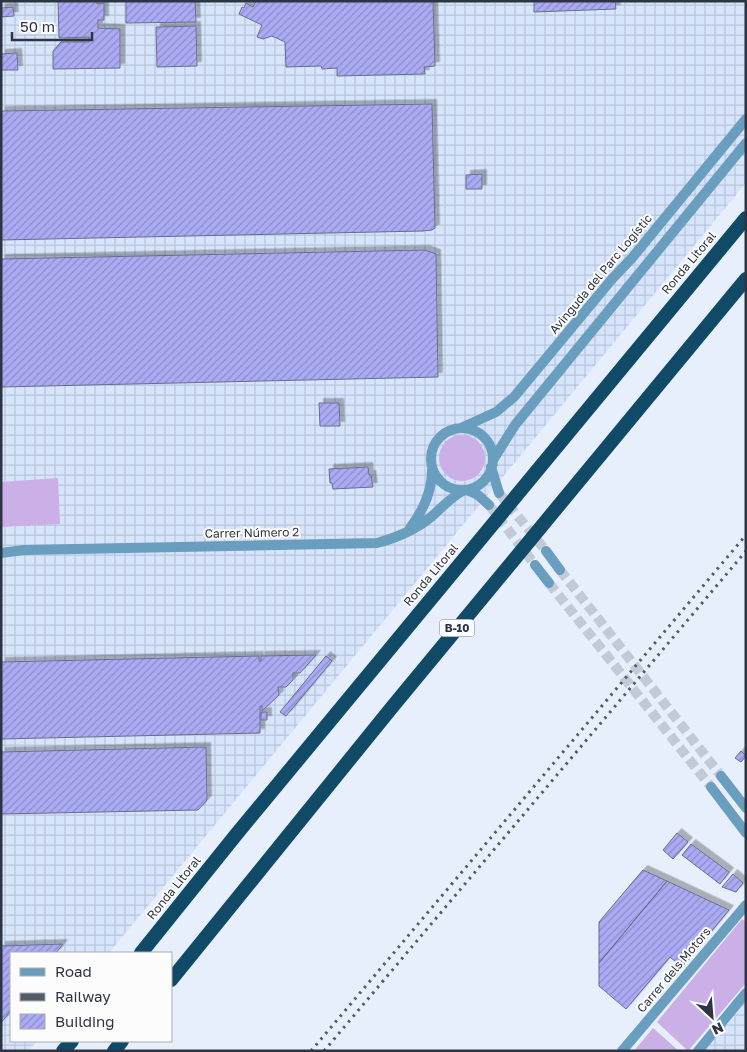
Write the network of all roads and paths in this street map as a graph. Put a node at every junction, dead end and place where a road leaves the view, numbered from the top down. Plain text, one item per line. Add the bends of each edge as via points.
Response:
1 (746, 118) edge
2 (746, 143) edge
3 (746, 218) edge
4 (746, 279) edge
5 (461, 428) junction
6 (492, 464) junction
7 (432, 468) junction
8 (466, 490) junction
9 (499, 493) tunnel mouth
10 (489, 505) tunnel mouth
11 (406, 532) junction
12 (1, 546) edge
13 (24, 550) junction
14 (546, 551) tunnel mouth
15 (1, 553) edge
16 (535, 565) tunnel mouth
17 (560, 570) tunnel mouth
18 (549, 583) tunnel mouth
19 (721, 776) tunnel mouth
20 (711, 788) tunnel mouth
21 (746, 808) edge
22 (746, 833) edge
23 (746, 905) edge
24 (142, 952) edge
25 (172, 979) edge
26 (746, 993) edge
27 (622, 1051) edge
28 (698, 1051) edge

1 - 5 street, Avinguda del Parc Logístic via 514,397 490,415
2 - 6 street via 515,425
3 - 24 highway, Ronda Litoral
4 - 25 highway, B-10
5 - 6 street via 471,429 484,438 492,450
5 - 7 street via 452,429 437,441 430,459
6 - 8 street via 479,485
6 - 9 street
7 - 8 street via 443,484 451,489
7 - 11 street via 426,502
8 - 10 street
8 - 11 street, Carrer Número 2
11 - 13 street, Carrer Número 2 via 376,543
12 - 13 street, Carrer Número 2
13 - 15 street, Carrer Número 2
14 - 17 street
16 - 18 street
19 - 21 street
20 - 22 street
23 - 27 street, Carrer dels Motors
26 - 28 street

